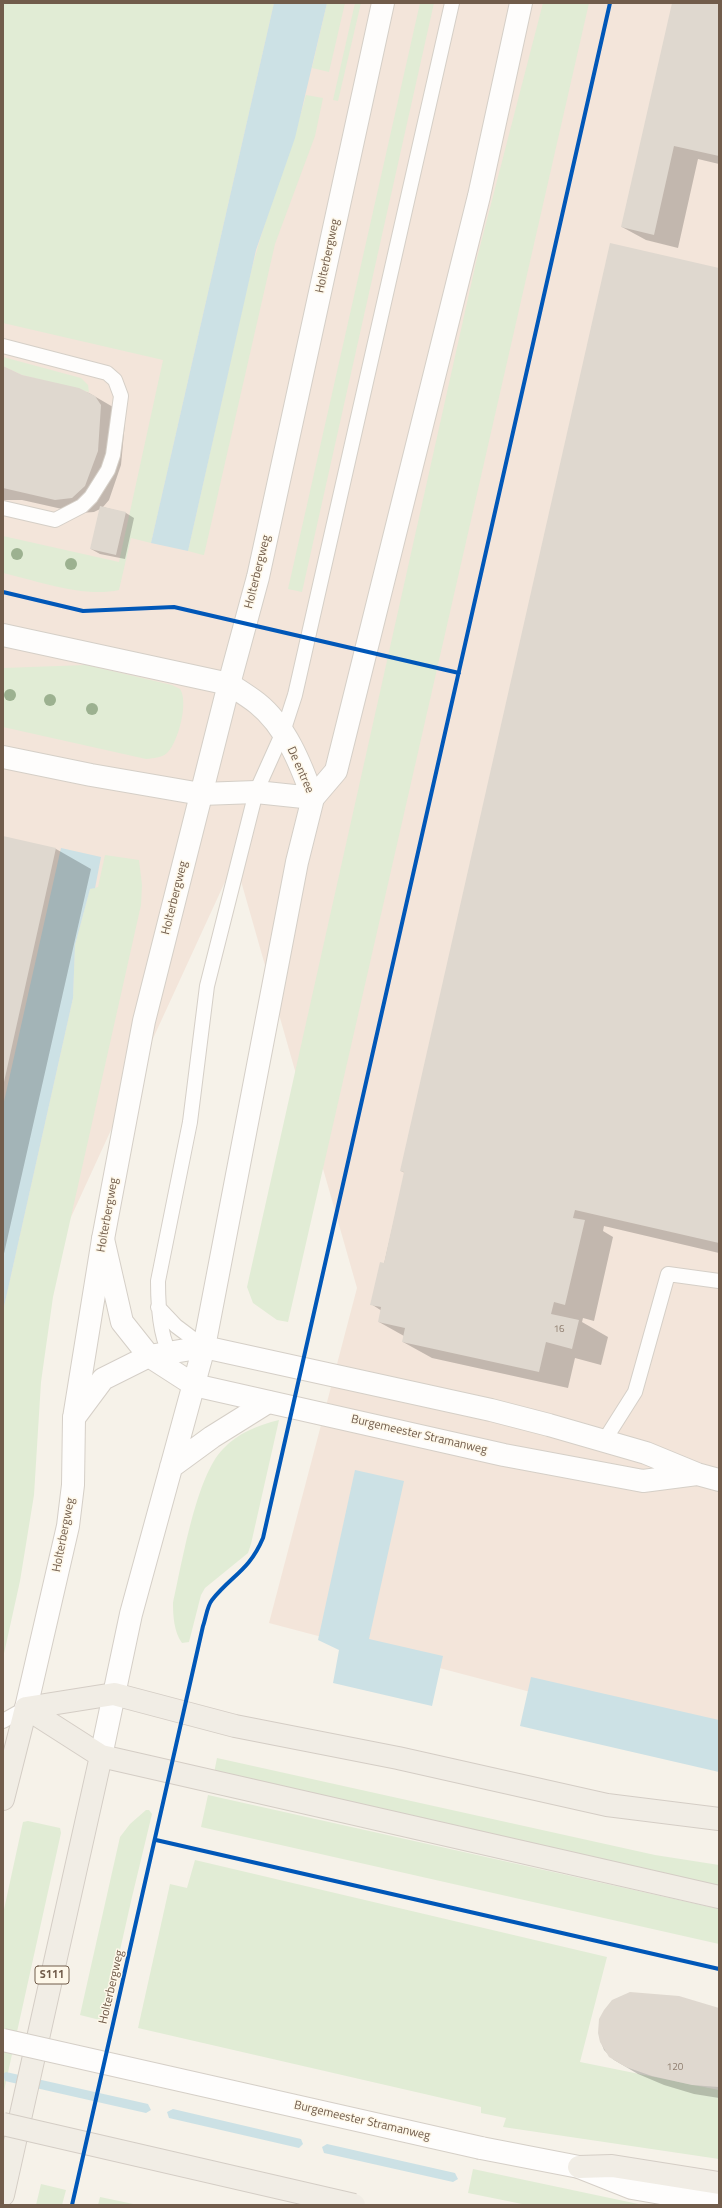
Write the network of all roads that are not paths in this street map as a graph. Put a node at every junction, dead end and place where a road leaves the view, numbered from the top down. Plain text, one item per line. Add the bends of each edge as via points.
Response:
1 (383, 3) edge
2 (452, 3) edge
3 (521, 3) edge
4 (3, 346) edge
5 (3, 508) edge
6 (3, 635) edge
7 (229, 684) junction
8 (283, 732) junction
9 (3, 757) edge
10 (256, 792) junction
11 (201, 794) junction
12 (313, 798) junction
13 (103, 1239) junction
14 (719, 1281) edge
15 (158, 1307) junction
16 (204, 1347) junction
17 (159, 1354) junction
18 (194, 1385) junction
19 (268, 1402) junction
20 (74, 1418) junction
21 (604, 1441) junction
22 (171, 1467) junction
23 (697, 1474) junction
24 (719, 1480) edge
25 (114, 1694) junction
26 (26, 1708) junction
27 (3, 1721) edge
28 (101, 1756) junction
29 (3, 1799) edge
30 (719, 1819) edge
31 (719, 1897) edge
32 (3, 2040) edge
33 (3, 2124) edge
34 (579, 2167) junction
35 (719, 2183) edge
36 (3, 2195) edge
37 (719, 2203) edge
38 (354, 2205) edge

1 - 7 main road, Holterbergweg via 258,577
2 - 8 lane via 295,695
3 - 12 main road, S111 via 479,196 336,771
4 - 5 lane via 107,373 115,380 121,396 113,455 104,477 82,506 55,520
6 - 7 main road, De entree
7 - 8 main road, De entree via 258,704
7 - 11 main road, Holterbergweg
8 - 10 lane
8 - 12 main road, De entree via 303,770
9 - 11 main road, De entree
10 - 11 main road, De entree
10 - 12 main road, De entree
10 - 15 lane via 207,986 190,1122 158,1281
11 - 13 main road, Holterbergweg via 144,1021
12 - 16 main road, S111 via 296,862
13 - 17 main road, Burgemeester Stramanweg via 122,1322
13 - 20 main road, Holterbergweg
14 - 21 lane via 668,1274 635,1392
15 - 16 lane via 176,1326
15 - 17 lane
16 - 17 main road, Burgemeester Stramanweg
16 - 18 main road, S111
16 - 21 main road, Burgemeester Stramanweg via 491,1410
17 - 18 main road, Burgemeester Stramanweg
17 - 20 main road, Burgemeester Stramanweg via 103,1379
18 - 19 main road, Burgemeester Stramanweg
18 - 22 main road, S111
19 - 22 main road
19 - 23 main road, Burgemeester Stramanweg via 504,1455 643,1481
20 - 26 main road, Holterbergweg via 73,1486 68,1526
21 - 23 main road, Burgemeester Stramanweg via 646,1453
22 - 25 main road, S111 via 131,1614
23 - 24 main road, Burgemeester Stramanweg
25 - 26 main road
25 - 28 main road, S111
25 - 30 main road via 235,1726 398,1758 607,1806
26 - 27 lane
26 - 28 main road
26 - 29 main road, Holterbergweg
28 - 31 main road
28 - 36 main road, S111
32 - 34 main road, Burgemeester Stramanweg, bridge via 481,2148
33 - 38 main road, bridge
34 - 35 main road via 612,2166
34 - 37 main road, Burgemeester Stramanweg via 632,2188

